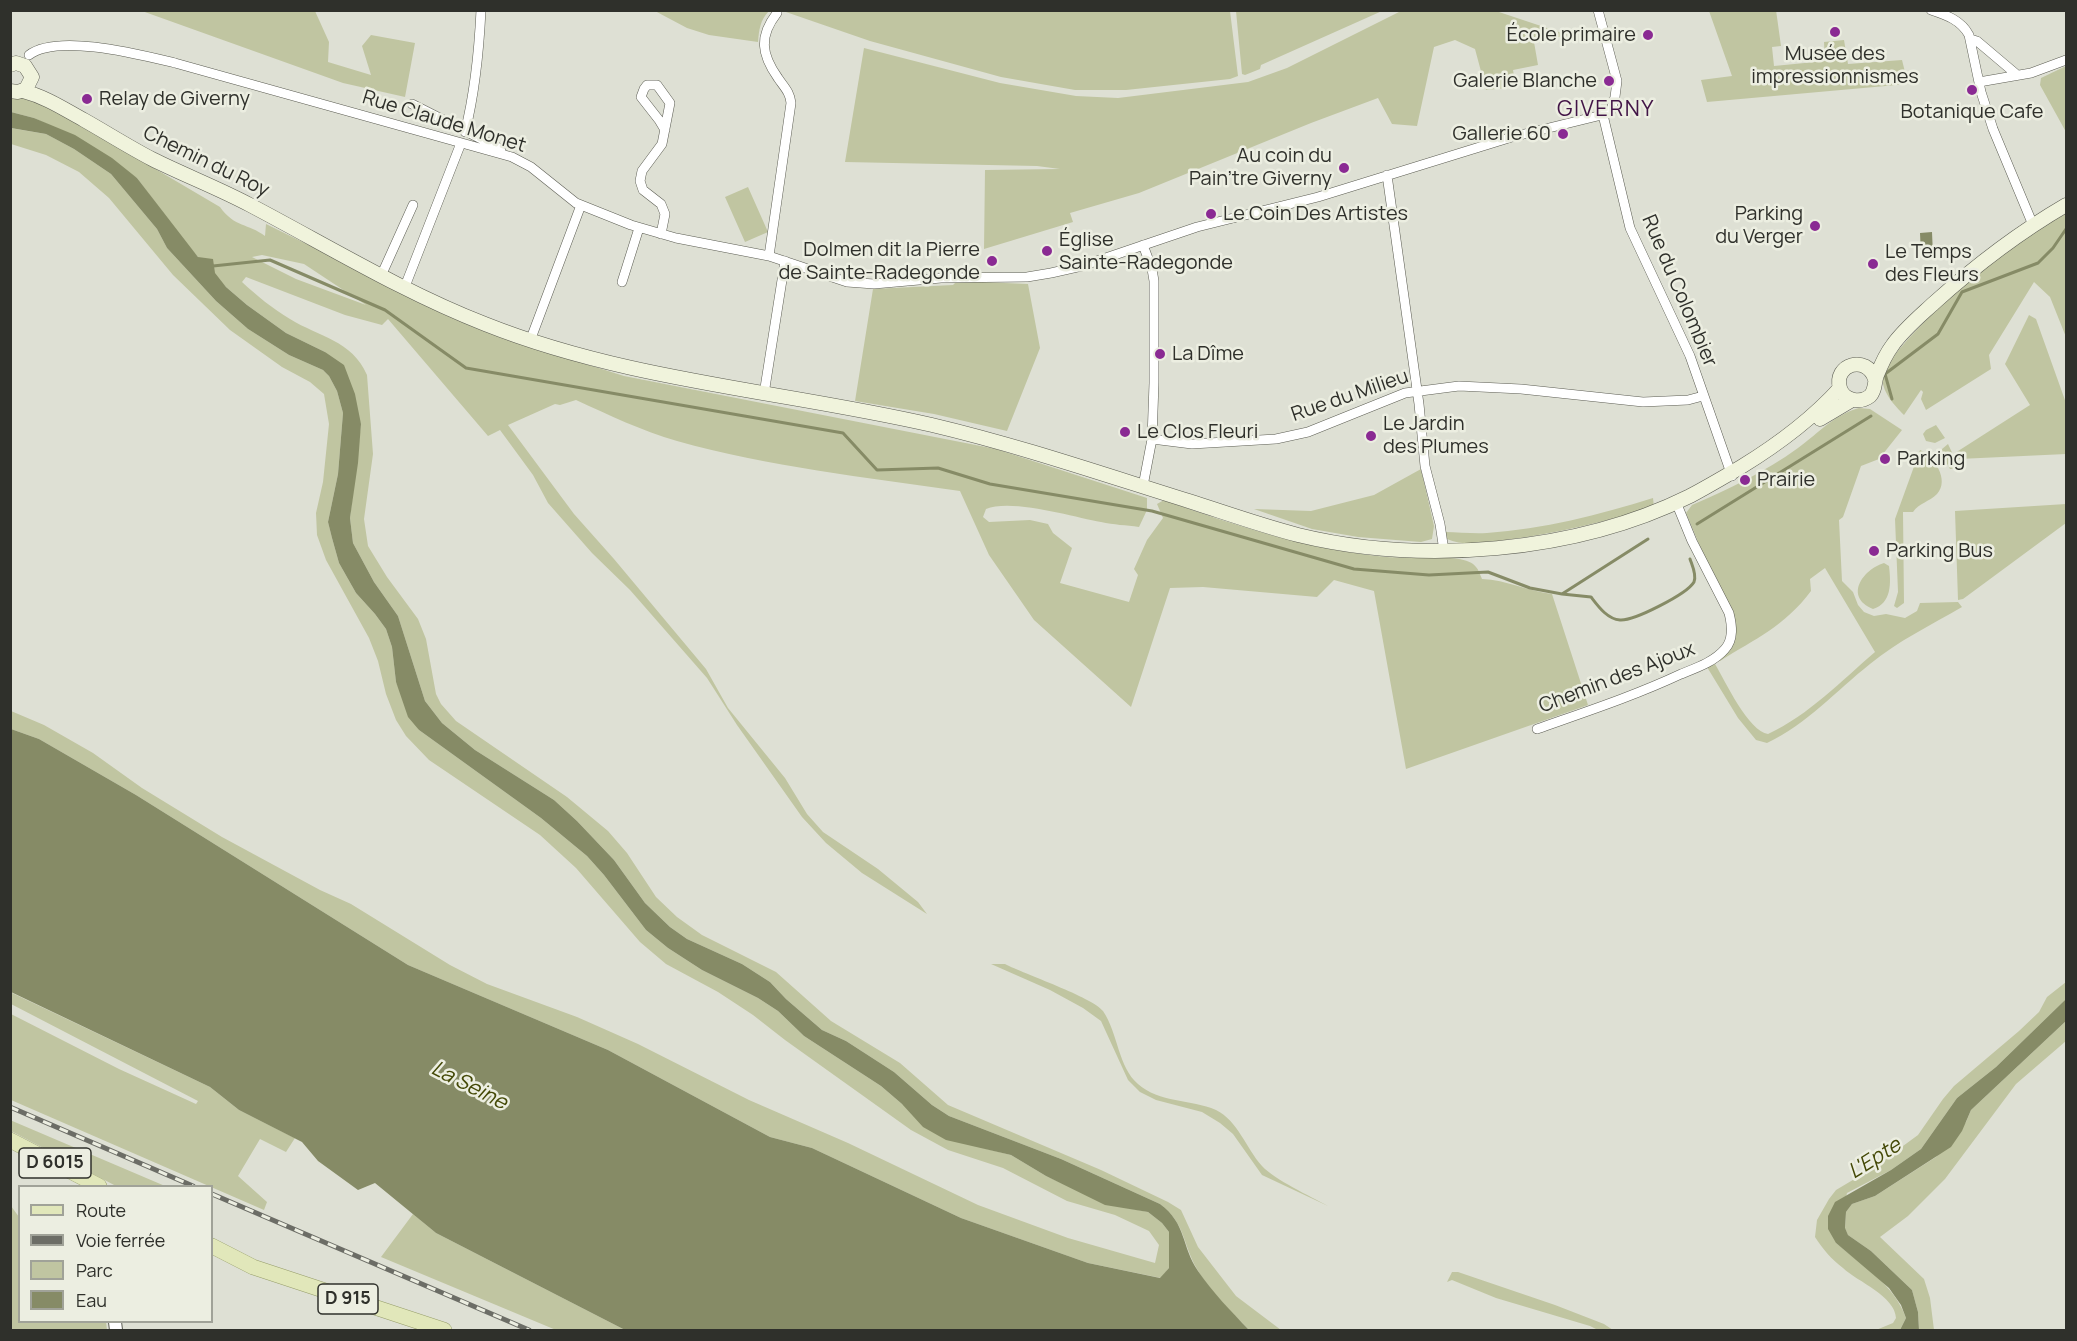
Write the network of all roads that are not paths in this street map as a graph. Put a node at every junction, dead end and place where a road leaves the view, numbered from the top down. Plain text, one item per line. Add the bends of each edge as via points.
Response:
1 (481, 10) edge
2 (1598, 10) edge
3 (1931, 10) edge
4 (777, 13) dead end
5 (1970, 39) junction
6 (2067, 60) edge
7 (23, 66) edge
8 (2016, 74) junction
9 (1979, 82) junction
10 (17, 91) edge
11 (57, 104) junction
12 (412, 104) dead end
13 (1603, 115) junction
14 (665, 130) junction
15 (465, 132) junction
16 (461, 143) junction
17 (501, 154) junction
18 (1387, 175) junction
19 (2067, 205) edge
20 (413, 206) dead end
21 (581, 206) junction
22 (2033, 225) junction
23 (639, 228) junction
24 (661, 234) junction
25 (1143, 245) junction
26 (769, 256) junction
27 (785, 261) junction
28 (381, 276) junction
29 (622, 282) dead end
30 (404, 289) junction
31 (530, 340) junction
32 (1892, 345) junction
33 (1860, 364) junction
34 (1875, 380) junction
35 (1840, 388) junction
36 (1416, 391) junction
37 (764, 393) junction
38 (1703, 396) junction
39 (1852, 400) junction
40 (1152, 439) junction
41 (1732, 475) junction
42 (1143, 486) junction
43 (1676, 502) junction
44 (1444, 551) junction
45 (1537, 729) dead end
46 (10, 1140) edge
47 (97, 1185) edge
48 (213, 1247) edge
49 (444, 1330) edge

1 - 15 street via 479,55
2 - 13 street via 1617,88 1610,114
3 - 5 street via 1964,27
4 - 26 street via 766,26 763,48 790,94 791,103
5 - 8 street
5 - 9 street
6 - 8 street via 2031,73
7 - 10 main road via 30,86
7 - 11 main road, Chemin du Roy
7 - 16 street, Rue Claude Monet via 45,46 147,56
8 - 9 street
9 - 22 street via 1996,139
10 - 11 main road, Chemin du Roy
11 - 28 main road, Chemin du Roy via 148,157 246,202
12 - 15 street
13 - 18 street, Rue Claude Monet via 1512,137
13 - 38 street, Rue du Colombier via 1630,228 1690,356
14 - 14 street via 670,103 657,85 647,85 641,97
14 - 24 street via 662,144 642,171 640,181 665,214
15 - 17 street via 500,149
16 - 17 street, Rue Claude Monet
16 - 30 street
17 - 21 street, Rue Claude Monet via 531,167
18 - 25 street, Rue Claude Monet
18 - 36 street
19 - 22 main road
20 - 28 street
21 - 23 street, Rue Claude Monet
21 - 31 street
22 - 32 main road via 1964,276
23 - 24 street, Rue Claude Monet
23 - 29 street
24 - 26 street, Rue Claude Monet
25 - 27 street, Rue Claude Monet via 1082,266 1027,277 858,283 831,278
25 - 40 street via 1154,281
26 - 27 street, Rue Claude Monet
27 - 37 street
28 - 30 main road, Chemin du Roy
30 - 31 main road, Chemin du Roy
31 - 37 main road, Chemin du Roy via 646,372
32 - 33 main road
32 - 34 main road
33 - 34 main road via 1870,369
33 - 35 main road via 1843,370
34 - 39 main road via 1869,396
35 - 39 main road
35 - 41 main road via 1796,429
36 - 38 street, Rue du Milieu via 1480,387 1642,402
36 - 40 street, Rue du Milieu via 1308,432 1276,439 1192,444
36 - 44 street via 1425,466
37 - 42 main road, Chemin du Roy via 956,431
38 - 41 street, Rue du Colombier
39 - 41 main road via 1829,412 1768,460
40 - 42 street
41 - 43 main road, Chemin du Roy
42 - 44 main road, Chemin du Roy via 1298,535 1369,547
43 - 44 main road, Chemin du Roy via 1623,522 1552,540
43 - 45 street, Chemin des Ajoux via 1729,614 1730,640 1709,662 1646,690
46 - 47 main road, D 6015
48 - 49 main road, D 915 via 253,1267

